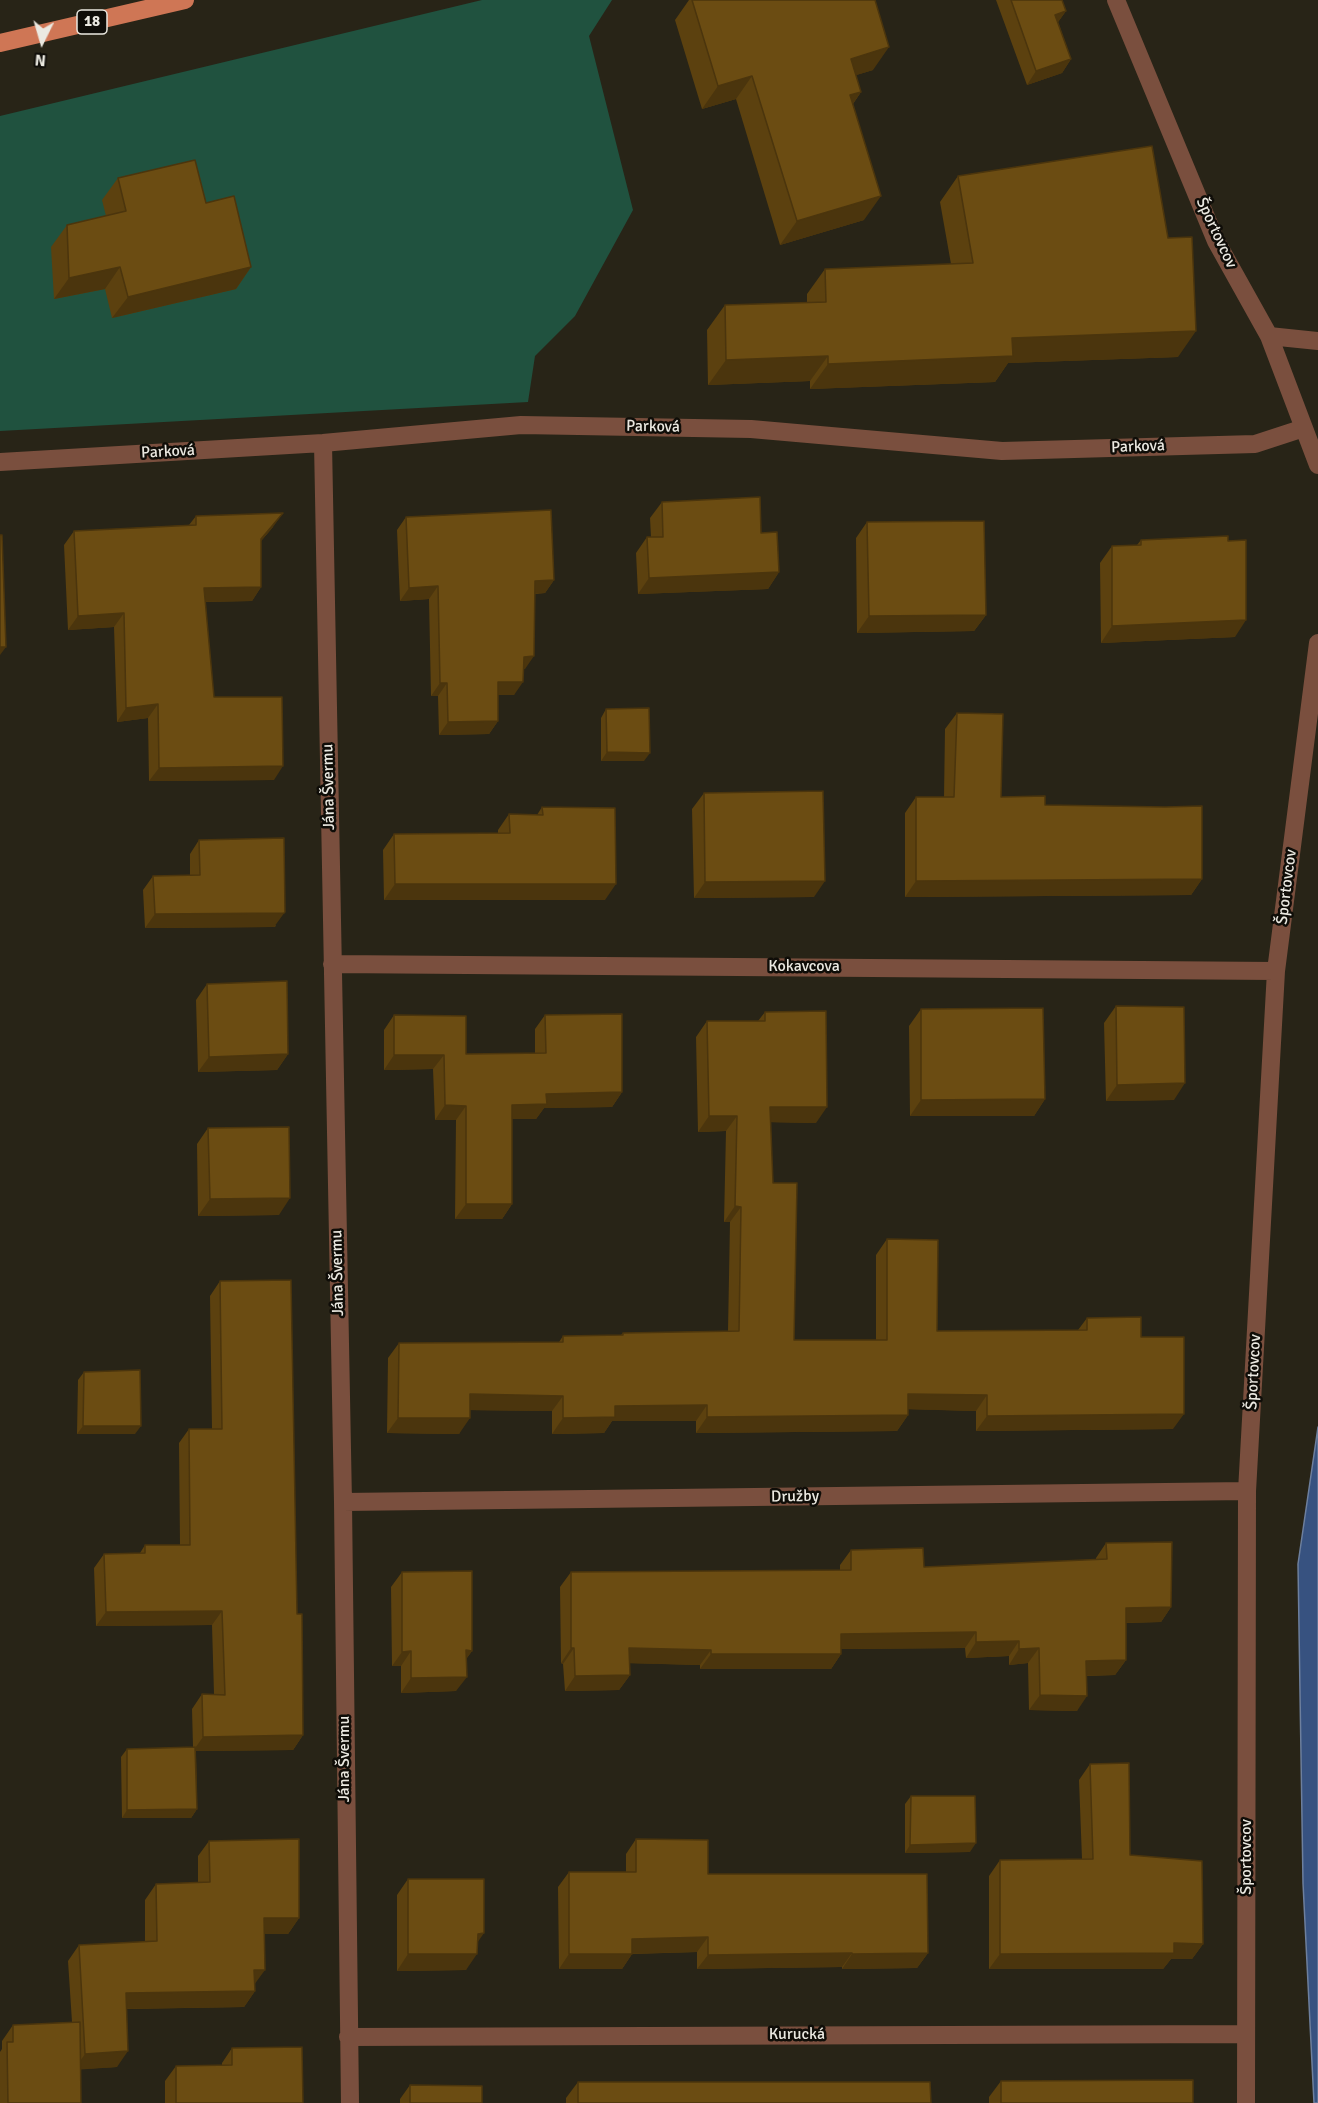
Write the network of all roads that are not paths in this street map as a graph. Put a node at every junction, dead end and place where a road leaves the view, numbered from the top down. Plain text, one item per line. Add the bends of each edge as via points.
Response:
1 (185, 0) edge
2 (1116, 0) edge
3 (0, 43) edge
4 (1269, 336) junction
5 (1318, 340) edge
6 (1304, 428) junction
7 (323, 443) junction
8 (0, 462) edge
9 (1318, 465) edge
10 (1318, 644) edge
11 (332, 964) junction
12 (1276, 970) junction
13 (1247, 1491) junction
14 (343, 1502) junction
15 (1246, 2034) junction
16 (348, 2037) junction
17 (350, 2103) edge
18 (1246, 2103) edge

1 - 3 main road, 18
2 - 4 street, Športovcov via 1216,241
4 - 5 street
4 - 6 street, Športovcov
6 - 7 street, Parková via 1255,444 1002,451 751,429 521,425
6 - 9 street, Športovcov
7 - 8 street, Parková
7 - 11 street, Jána Švermu
10 - 12 street, Športovcov
11 - 12 street, Kokavcova
11 - 14 street, Jána Švermu
12 - 13 street, Športovcov
13 - 14 street, Družby
13 - 15 street, Športovcov
14 - 16 street, Jána Švermu
15 - 16 street, Kurucká
15 - 18 street, Športovcov
16 - 17 street, Jána Švermu

